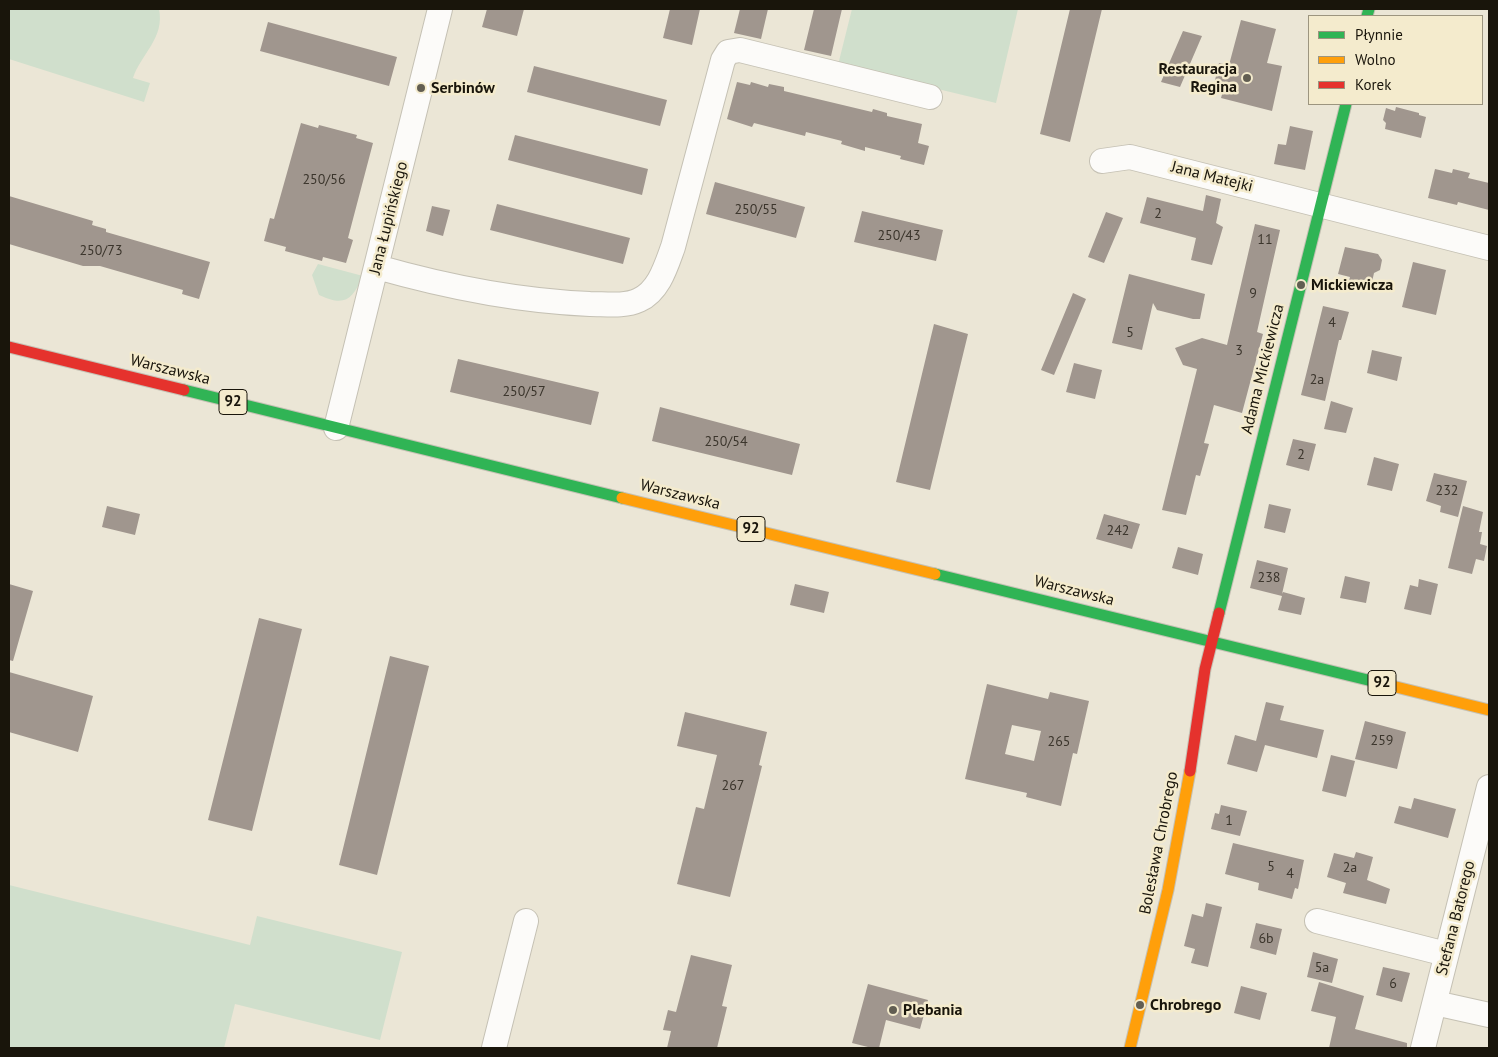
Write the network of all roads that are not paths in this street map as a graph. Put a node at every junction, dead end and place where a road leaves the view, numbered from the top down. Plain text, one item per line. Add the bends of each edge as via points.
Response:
1 (440, 9) edge
2 (930, 97) dead end
3 (1346, 105) edge
4 (1102, 161) dead end
5 (1321, 204) junction
6 (1489, 248) edge
7 (377, 267) junction
8 (9, 347) edge
9 (336, 428) junction
10 (1212, 642) junction
11 (1489, 710) edge
12 (1489, 787) edge
13 (526, 921) dead end
14 (1317, 921) dead end
15 (1446, 954) junction
16 (1434, 1003) junction
17 (1489, 1016) edge
18 (494, 1048) edge
19 (1130, 1048) edge
20 (1423, 1048) edge

1 - 7 street, Jana Łupińskiego
2 - 7 street via 740,50 728,52 723,60 674,247 653,290 639,300 623,305 530,300 432,282
3 - 5 main road, Adama Mickiewicza
4 - 5 street, Jana Matejki via 1130,156
5 - 6 street, Jana Matejki
5 - 10 main road, Adama Mickiewicza
7 - 9 street, Jana Łupińskiego
8 - 9 main road, Warszawska / 92
9 - 10 main road, Warszawska / 92
10 - 11 main road, Warszawska / 92
10 - 19 main road, Bolesława Chrobrego via 1168,890
12 - 15 street, Stefana Batorego
13 - 18 street
14 - 15 street
15 - 16 street, Stefana Batorego
16 - 17 street
16 - 20 street, Stefana Batorego

